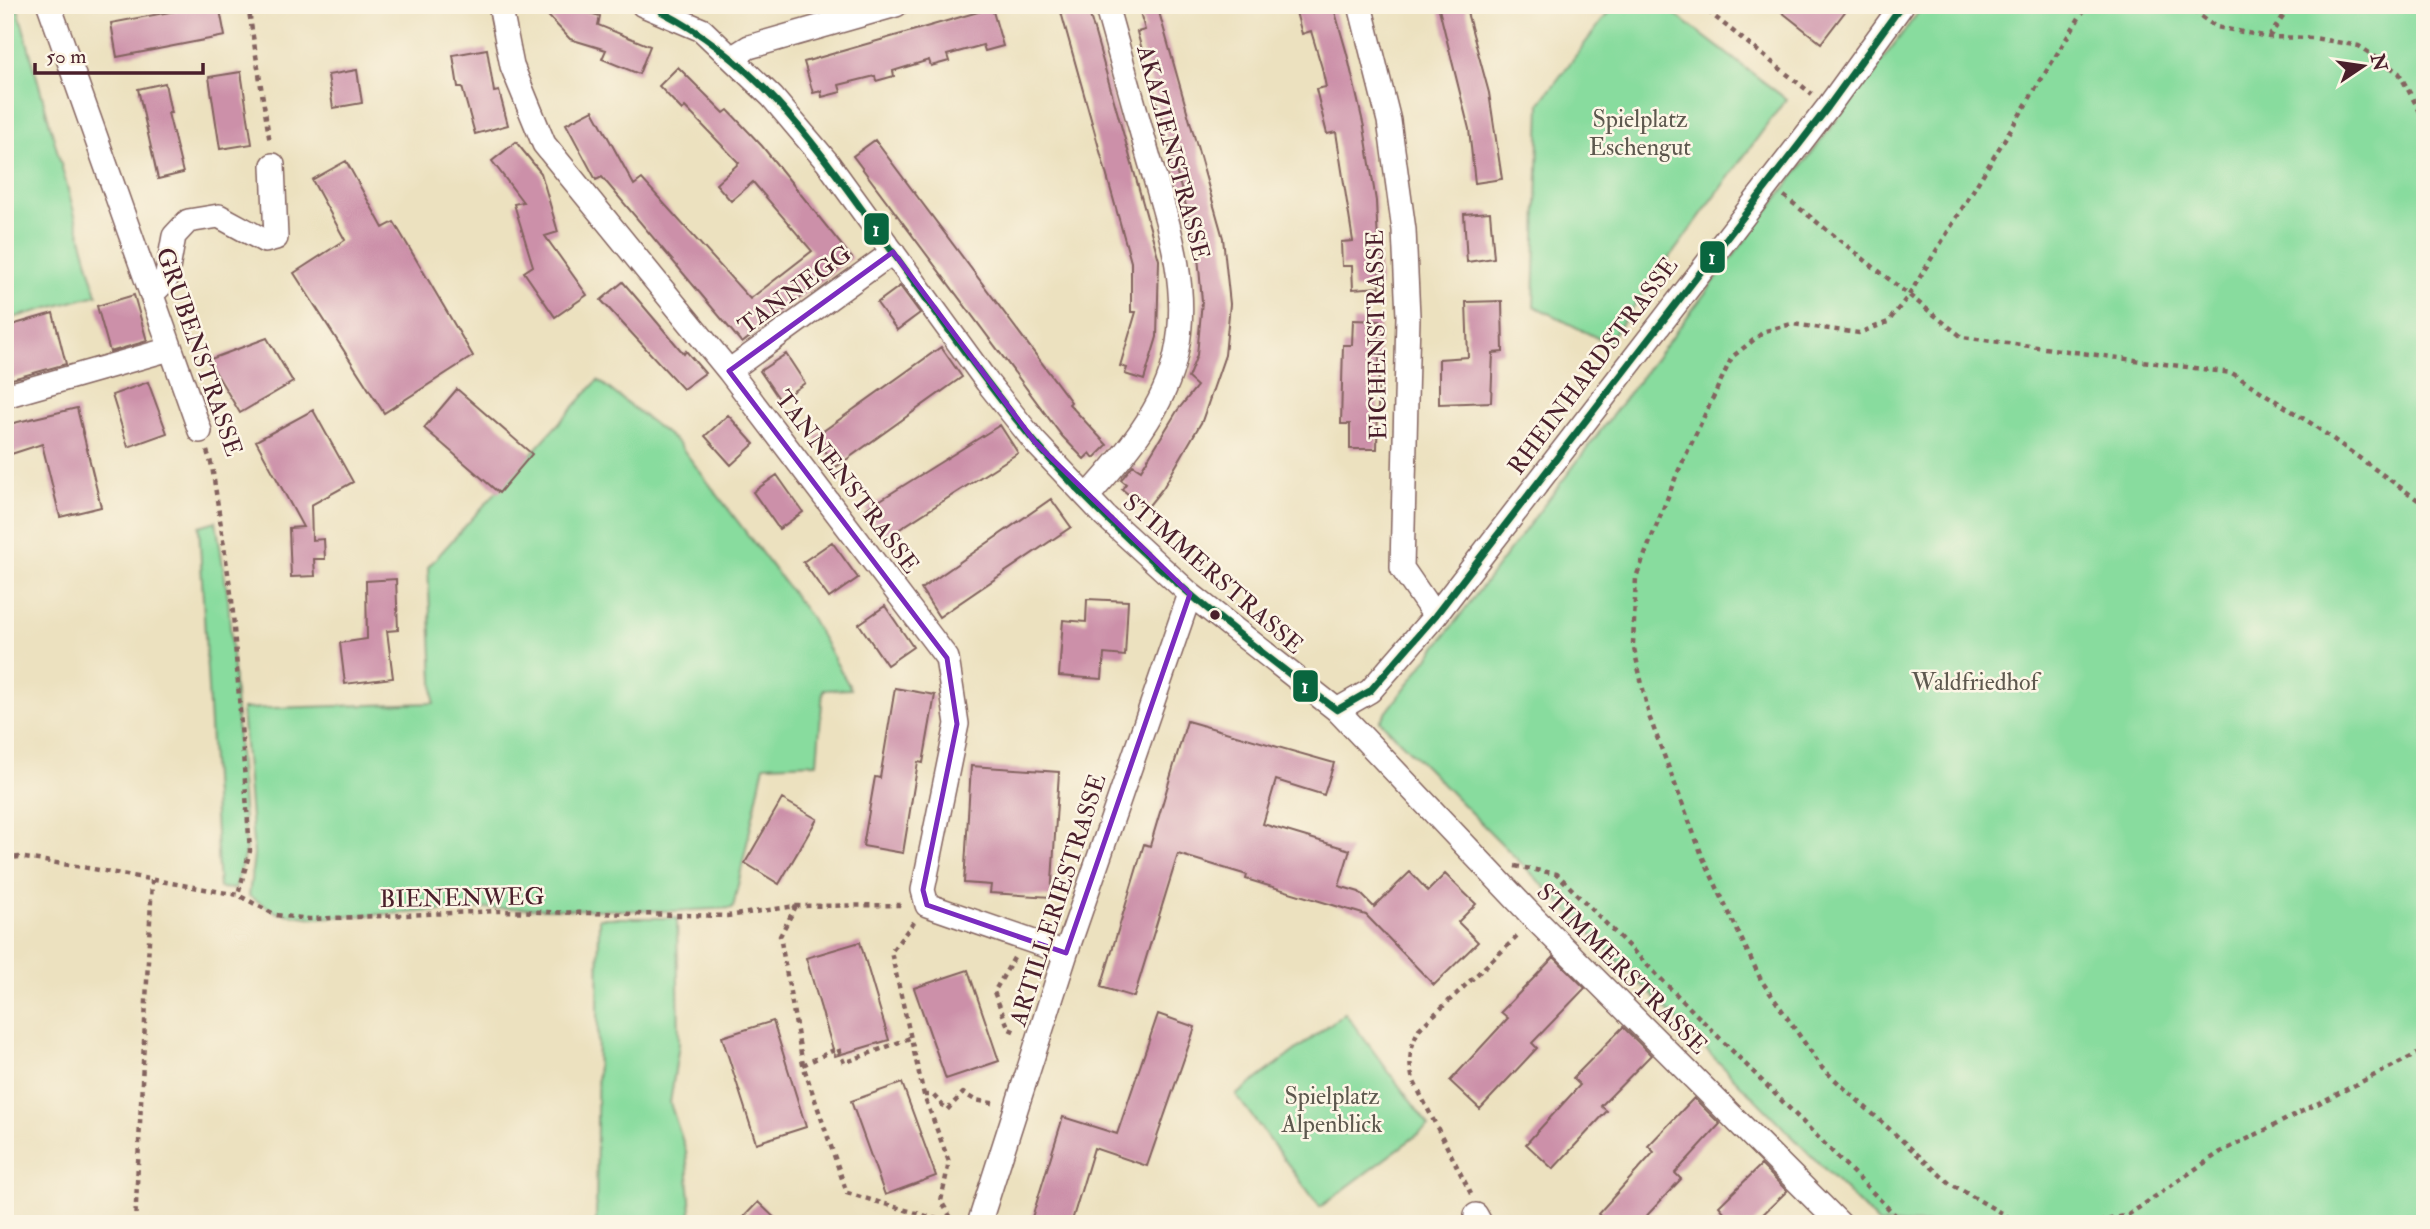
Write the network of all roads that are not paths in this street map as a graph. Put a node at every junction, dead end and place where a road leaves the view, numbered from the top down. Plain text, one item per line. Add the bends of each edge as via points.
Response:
1 (49, 5) edge
2 (500, 5) edge
3 (896, 5) edge
4 (1106, 5) edge
5 (1360, 5) edge
6 (1902, 5) edge
7 (656, 7) edge
8 (733, 57) junction
9 (273, 165) road end
10 (892, 252) junction
11 (152, 294) junction
12 (170, 349) junction
13 (729, 371) junction
14 (5, 396) edge
15 (200, 430) road end
16 (1087, 497) junction
17 (1190, 594) junction
18 (1435, 616) junction
19 (1336, 710) junction
20 (1066, 953) junction
21 (979, 1224) edge
22 (1840, 1224) edge

1 - 11 street, GRUBENSTRASSE
2 - 13 street, TANNENSTRASSE via 512,66 544,144
3 - 8 street via 749,47
4 - 16 street, AKAZIENSTRASSE via 1177,256 1182,305 1176,355 1159,401 1121,460
5 - 18 street, EICHENSTRASSE via 1389,121 1404,230 1408,316 1402,568
6 - 18 street, RHEINHARDSTRASSE
7 - 8 street, STIMMERSTRASSE via 702,30
8 - 10 street, STIMMERSTRASSE via 827,162
9 - 11 street via 276,238 265,242 219,216 188,221 174,236 166,280
10 - 13 street, TANNEGG
10 - 16 street, STIMMERSTRASSE via 987,382
11 - 12 street, GRUBENSTRASSE
12 - 14 street
12 - 15 street, GRUBENSTRASSE
13 - 20 street, TANNENSTRASSE via 947,658 957,724 923,890 927,905
16 - 17 street, STIMMERSTRASSE
17 - 19 street, STIMMERSTRASSE
17 - 20 street, ARTILLERIESTRASSE
18 - 19 street, RHEINHARDSTRASSE via 1370,691
19 - 22 street, STIMMERSTRASSE via 1535,919
20 - 21 street, ARTILLERIESTRASSE

